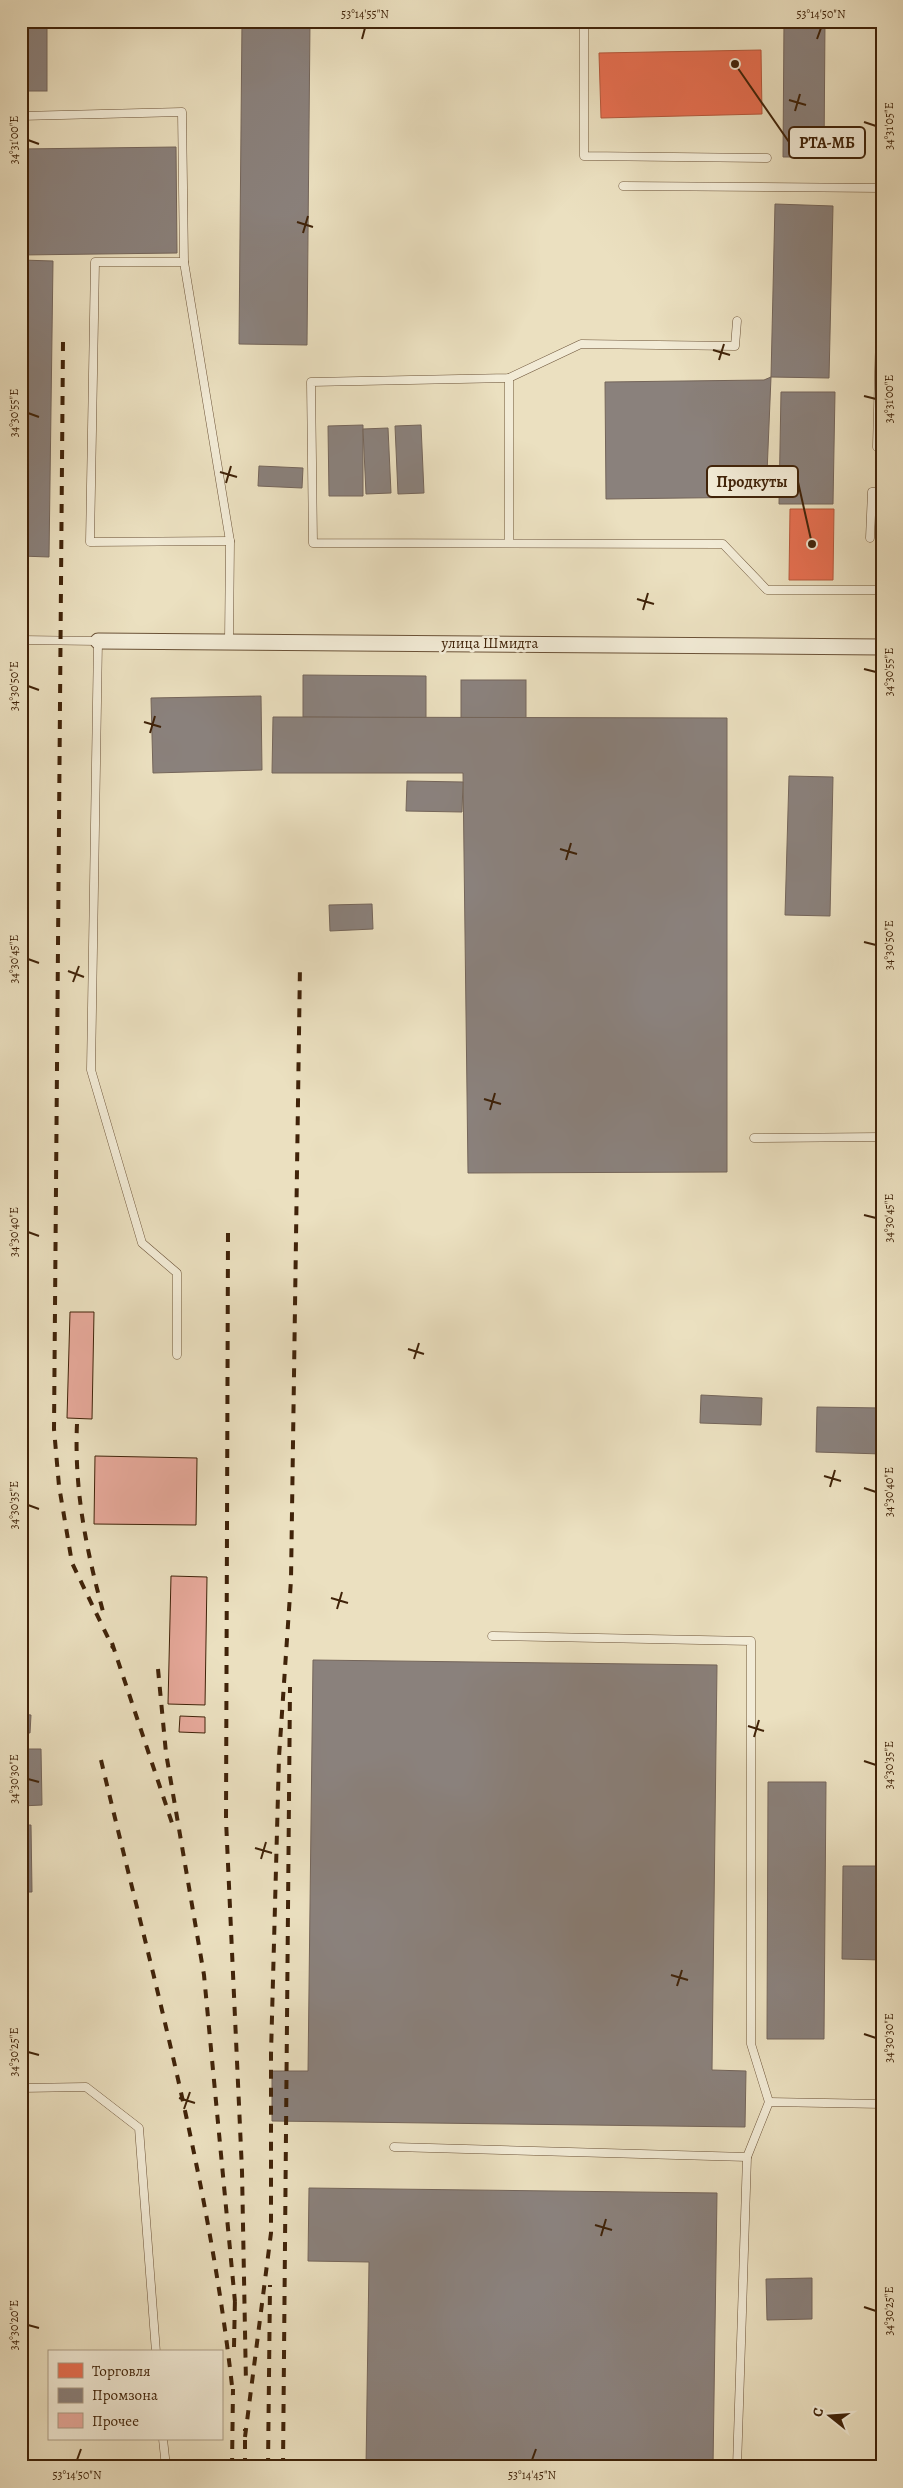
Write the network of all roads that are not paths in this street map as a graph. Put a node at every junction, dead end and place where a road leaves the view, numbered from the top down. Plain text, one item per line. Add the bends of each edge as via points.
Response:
1 (584, 21) edge
2 (882, 21) edge
3 (882, 42) edge
4 (21, 116) edge
5 (767, 158) dead end
6 (623, 186) dead end
7 (882, 188) edge
8 (882, 257) edge
9 (184, 262) junction
10 (737, 321) dead end
11 (509, 378) junction
12 (877, 447) dead end
13 (882, 491) edge
14 (870, 538) dead end
15 (230, 541) junction
16 (509, 543) junction
17 (882, 590) edge
18 (21, 640) edge
19 (98, 641) junction
20 (230, 641) junction
21 (882, 647) edge
22 (754, 1138) dead end
23 (882, 1138) edge
24 (177, 1354) dead end
25 (492, 1636) dead end
26 (21, 2088) edge
27 (770, 2102) junction
28 (882, 2104) edge
29 (394, 2147) dead end
30 (747, 2157) junction
31 (156, 2350) edge
32 (163, 2440) edge
33 (166, 2467) edge
34 (736, 2467) edge

1 - 5 lane via 584,156
2 - 3 lane
4 - 9 lane via 182,112
6 - 7 lane
8 - 12 lane
9 - 15 lane
9 - 15 lane via 95,262 90,542
10 - 11 lane via 735,346 581,344
11 - 16 lane
11 - 16 lane via 310,382 312,543
13 - 14 lane via 872,492
15 - 20 lane
16 - 17 lane via 723,544 767,590
18 - 19 lane
19 - 20 street, улица Шмидта
19 - 24 lane via 91,1070 142,1243 177,1273
20 - 21 street, улица Шмидта
22 - 23 lane
25 - 27 lane via 751,1641 750,2044
26 - 31 lane via 86,2086 139,2128
27 - 28 lane
27 - 30 lane
29 - 30 lane
30 - 34 lane
32 - 33 lane

